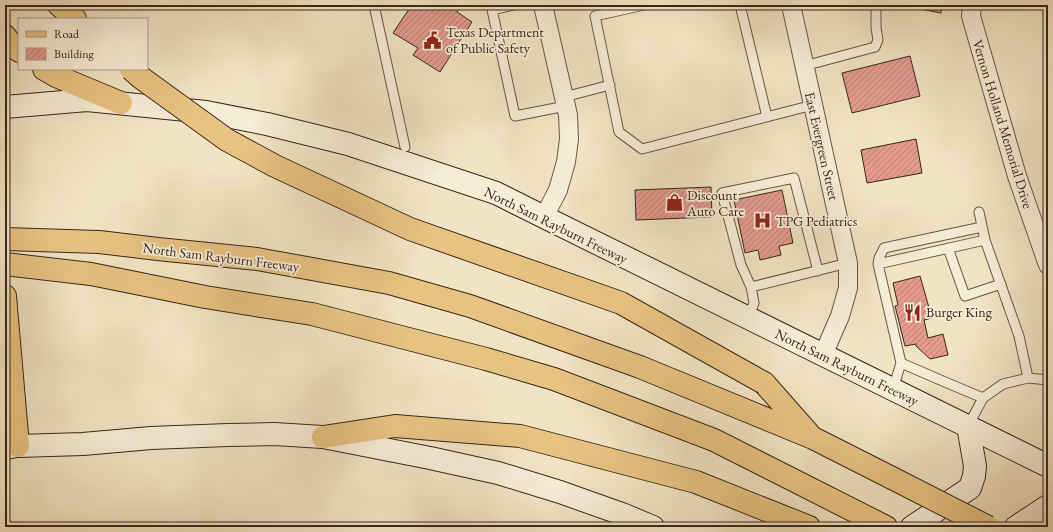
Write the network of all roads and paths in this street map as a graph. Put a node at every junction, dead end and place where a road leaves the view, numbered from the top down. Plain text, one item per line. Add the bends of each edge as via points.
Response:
1 (59, 5) edge
2 (374, 5) edge
3 (514, 5) edge
4 (543, 5) edge
5 (644, 5) edge
6 (740, 5) edge
7 (791, 5) edge
8 (876, 5) edge
9 (972, 5) edge
10 (492, 7) edge
11 (74, 18) edge
12 (5, 36) edge
13 (18, 50) edge
14 (804, 66) junction
15 (46, 70) edge
16 (132, 70) edge
17 (610, 85) junction
18 (565, 101) junction
19 (121, 103) junction
20 (813, 105) junction
21 (5, 107) edge
22 (767, 117) junction
23 (404, 147) dead end
24 (979, 212) dead end
25 (544, 217) junction
26 (982, 227) junction
27 (5, 239) edge
28 (985, 240) junction
29 (948, 248) junction
30 (848, 263) junction
31 (5, 264) edge
32 (878, 264) junction
33 (1048, 265) edge
34 (818, 271) junction
35 (1001, 284) junction
36 (751, 287) junction
37 (5, 296) edge
38 (748, 318) junction
39 (823, 355) junction
40 (901, 363) junction
41 (1028, 378) junction
42 (1048, 380) edge
43 (893, 389) junction
44 (983, 398) junction
45 (968, 426) junction
46 (323, 437) junction
47 (813, 438) junction
48 (12, 447) edge
49 (1048, 466) edge
50 (1048, 506) edge
51 (619, 520) edge
52 (653, 527) edge
53 (809, 527) edge
54 (886, 527) edge
55 (912, 527) edge
56 (988, 527) edge
57 (1016, 527) edge

1 - 11 main road
2 - 23 lane
3 - 10 lane
4 - 18 street
5 - 17 lane via 595,16
6 - 22 lane
7 - 14 street, East Evergreen Street
8 - 14 lane via 878,40 875,47
9 - 33 street, Vernon Holland Memorial Drive via 971,16 1017,176
10 - 18 lane via 515,116
12 - 13 main road
14 - 20 street, East Evergreen Street
15 - 19 main road
16 - 47 main road, bridge via 227,140 275,166 410,229 621,303 764,383
17 - 18 lane
17 - 22 lane via 619,132 642,149
18 - 25 street via 569,139 566,162 558,190
19 - 21 main road, North Sam Rayburn Freeway via 88,100
19 - 25 main road, North Sam Rayburn Freeway via 206,112 348,144 496,193
20 - 22 lane
20 - 30 street, East Evergreen Street
24 - 26 lane
25 - 38 main road, North Sam Rayburn Freeway
26 - 28 lane
26 - 32 lane via 884,248
27 - 47 main road, North Sam Rayburn Freeway via 99,242 257,259 396,285 470,306 640,367
28 - 29 lane
28 - 35 lane
29 - 32 lane
29 - 35 lane via 965,296
30 - 34 lane
30 - 39 street, East Evergreen Street via 848,288 840,316
31 - 54 main road via 91,274 206,297 312,314 554,379 714,440
32 - 40 lane
34 - 36 lane
34 - 36 lane via 794,178 722,194 742,265
35 - 41 lane via 1019,336
36 - 38 lane via 754,303
37 - 48 main road
38 - 39 main road, North Sam Rayburn Freeway
39 - 43 main road, North Sam Rayburn Freeway
40 - 43 lane
40 - 44 lane
41 - 42 lane
41 - 44 lane via 1003,384
43 - 45 main road, North Sam Rayburn Freeway
44 - 45 lane
45 - 49 main road, North Sam Rayburn Freeway
45 - 55 main road via 975,466 970,488
46 - 48 main road via 266,434
46 - 51 main road via 498,473 560,492
46 - 53 main road via 395,426 520,436 696,482
47 - 56 main road, North Sam Rayburn Freeway, bridge
50 - 57 main road
51 - 52 main road

